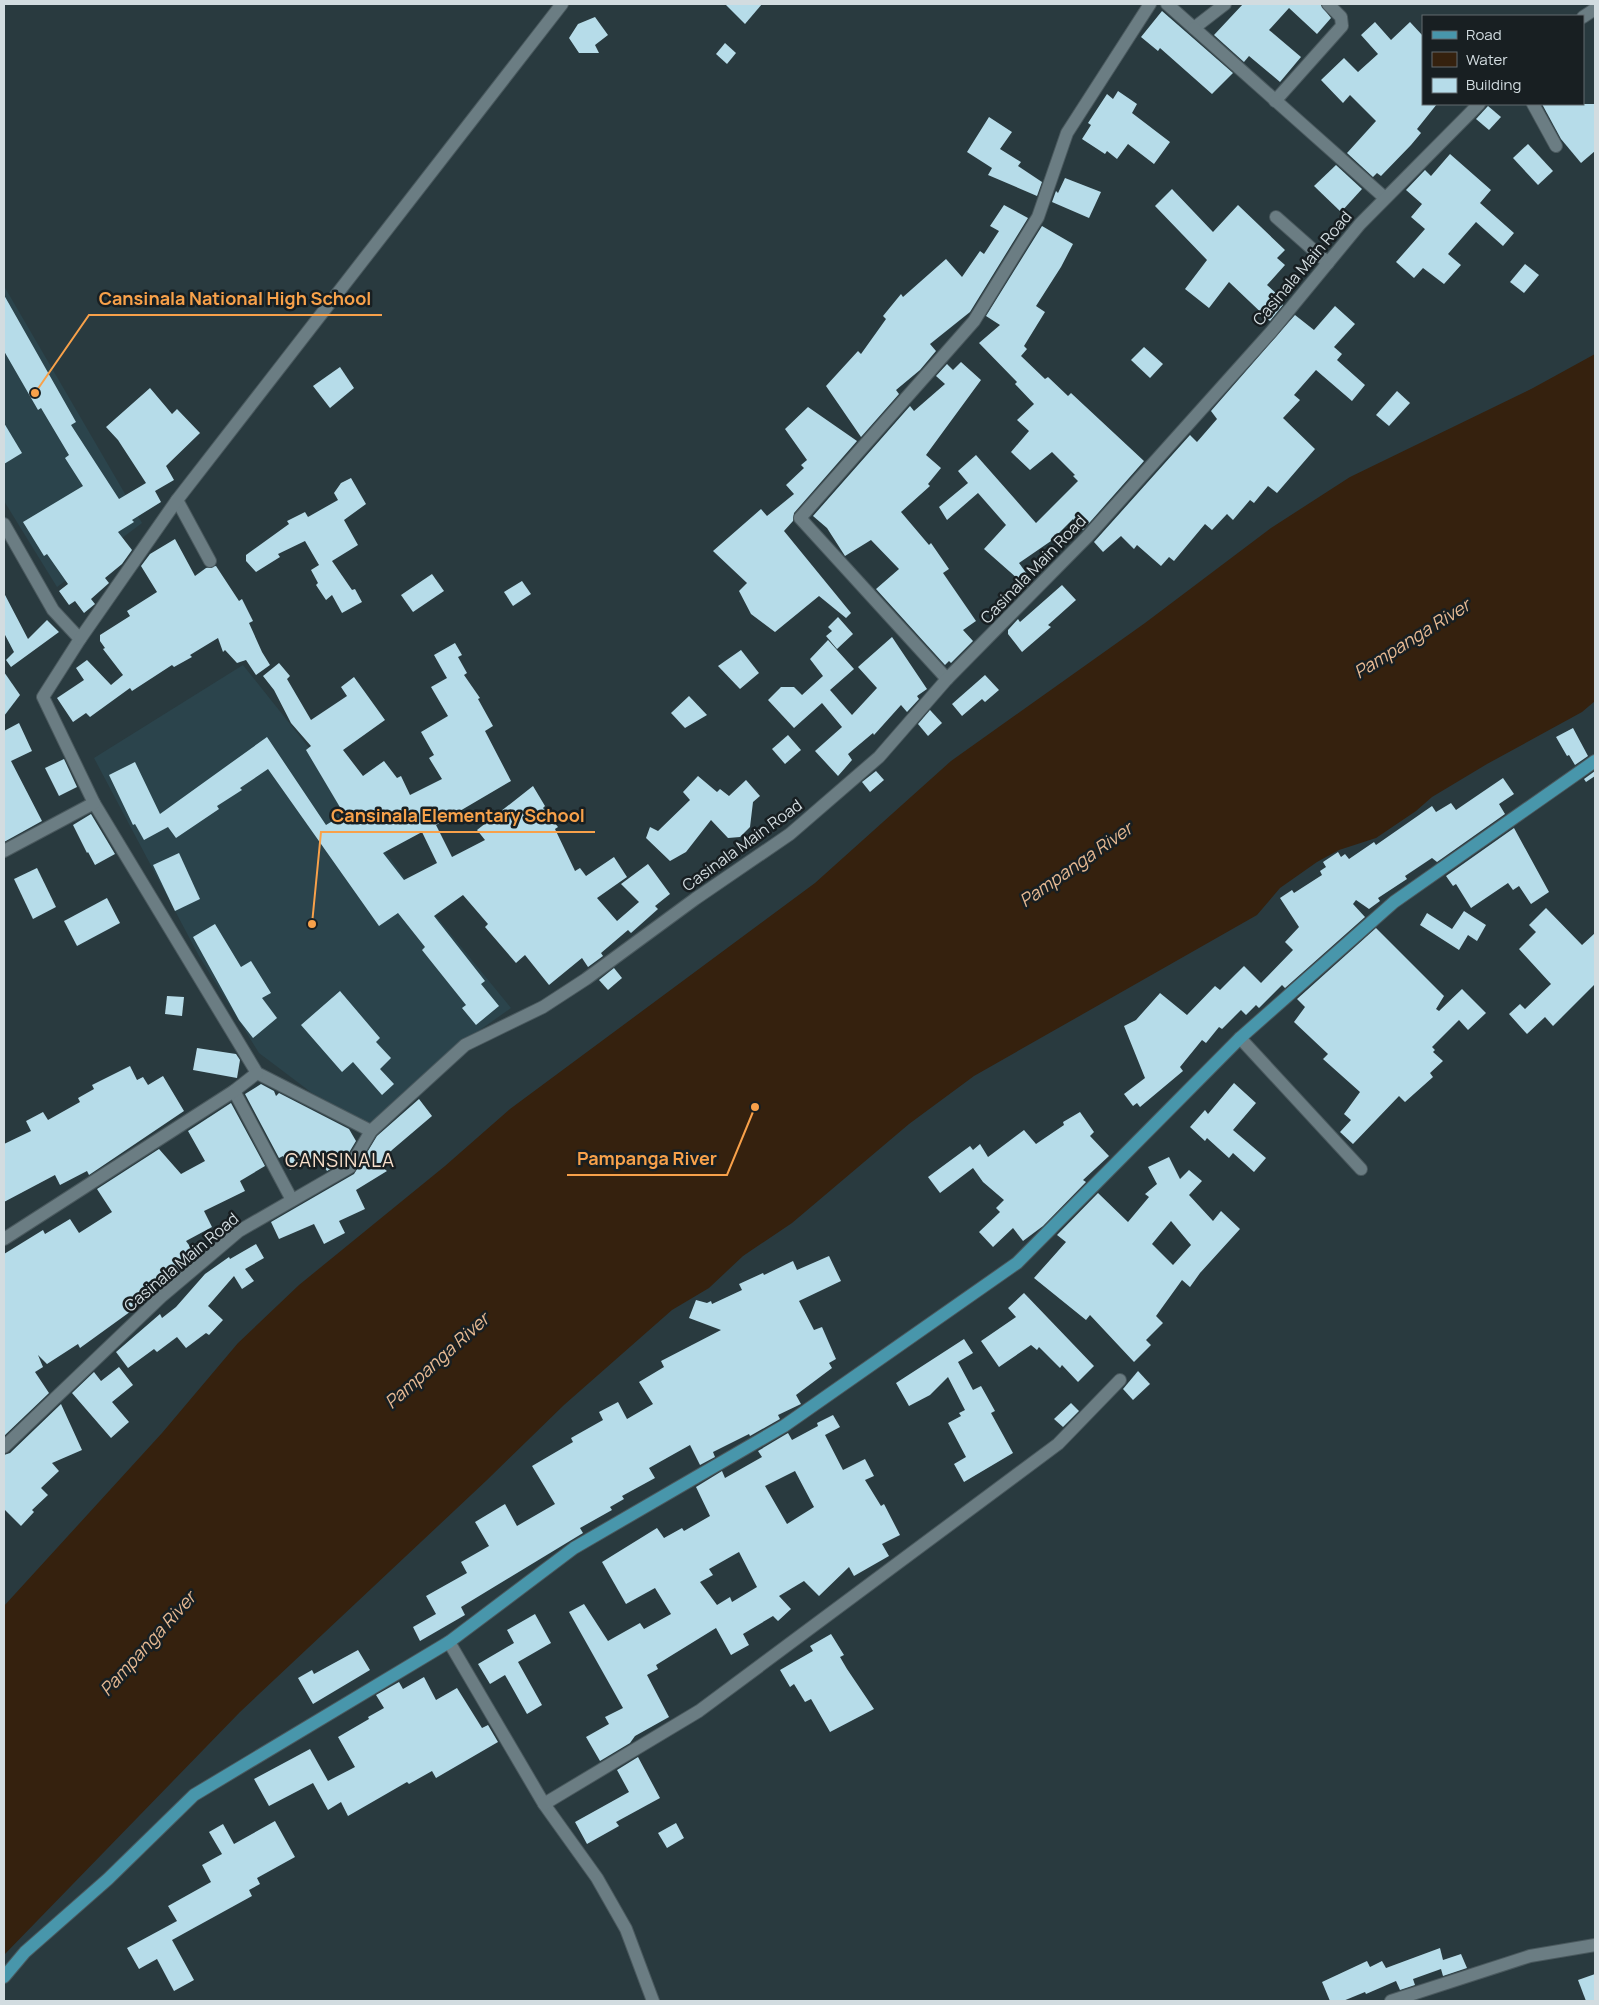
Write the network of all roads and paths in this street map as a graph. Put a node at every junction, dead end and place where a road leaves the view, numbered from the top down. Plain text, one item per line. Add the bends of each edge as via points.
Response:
1 (562, 4) edge
2 (1150, 4) edge
3 (1167, 4) edge
4 (1225, 4) edge
5 (1328, 4) edge
6 (1595, 9) edge
7 (1584, 16) edge
8 (1194, 28) junction
9 (1274, 101) junction
10 (1478, 105) edge
11 (1534, 105) edge
12 (1556, 146) dead end
13 (1384, 198) junction
14 (1276, 217) dead end
15 (1328, 263) junction
16 (177, 500) junction
17 (4, 524) edge
18 (210, 561) dead end
19 (80, 639) junction
20 (947, 679) junction
21 (1595, 761) edge
22 (94, 803) junction
23 (4, 850) edge
24 (1240, 1038) junction
25 (257, 1073) junction
26 (234, 1091) junction
27 (371, 1131) junction
28 (1361, 1169) dead end
29 (292, 1200) junction
30 (4, 1239) edge
31 (1120, 1380) dead end
32 (4, 1447) edge
33 (449, 1642) junction
34 (544, 1804) junction
35 (1595, 1945) edge
36 (4, 1977) edge
37 (653, 2001) edge
38 (1391, 2001) edge

1 - 16 street
2 - 20 street via 1068,132 1038,217 974,321 800,518
3 - 8 street
4 - 8 street
5 - 9 street via 1341,17 1342,26
6 - 7 street
8 - 9 street
9 - 13 street
10 - 13 street, Casinala Main Road
11 - 12 street
13 - 15 street, Casinala Main Road
14 - 15 street
15 - 20 street, Casinala Main Road via 1088,536
16 - 18 street
16 - 19 street
17 - 19 street via 53,610
19 - 22 street via 43,697
20 - 27 street, Casinala Main Road via 879,758 790,834 543,1007 465,1045
21 - 24 main road via 1394,902
22 - 23 street
22 - 25 street
24 - 28 street
24 - 33 main road via 1017,1263 784,1426 574,1548
25 - 26 street
25 - 27 street
26 - 29 street
26 - 30 street
27 - 29 street, Casinala Main Road via 350,1167
29 - 32 street, Casinala Main Road via 239,1231 161,1297
31 - 34 street via 1058,1444 699,1711
33 - 34 street
33 - 36 main road via 194,1795 108,1879 25,1952
34 - 37 street via 596,1878 626,1929
35 - 38 street via 1530,1956

